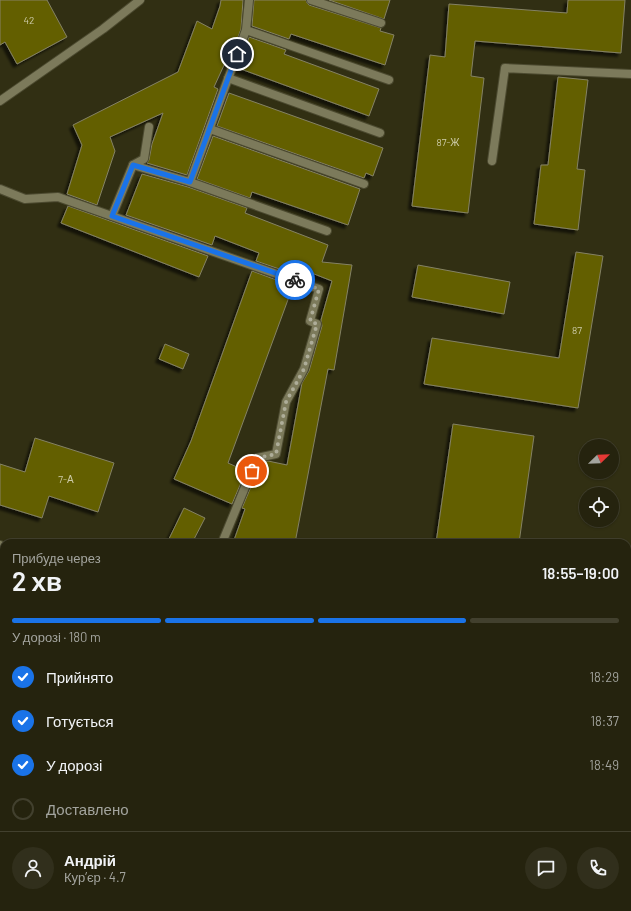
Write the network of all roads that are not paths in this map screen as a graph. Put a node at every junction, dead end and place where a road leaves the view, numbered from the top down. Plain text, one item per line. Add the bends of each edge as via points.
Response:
1 (140, 0) edge
2 (249, 0) edge
3 (311, 0) edge
4 (381, 23) dead end
5 (246, 30) junction
6 (631, 74) edge
7 (228, 78) junction
8 (389, 80) dead end
9 (0, 101) edge
10 (149, 127) dead end
11 (210, 129) junction
12 (380, 133) dead end
13 (492, 161) dead end
14 (133, 165) junction
15 (190, 182) junction
16 (364, 184) dead end
17 (0, 189) edge
18 (112, 216) junction
19 (327, 231) dead end
20 (224, 539) edge

1 - 9 street
2 - 5 street
3 - 4 street
5 - 7 street
5 - 8 street
6 - 13 street via 505,68
7 - 11 street
7 - 12 street
10 - 14 street via 144,159
11 - 15 street
11 - 16 street
14 - 15 street
14 - 18 street
15 - 19 street
17 - 18 street via 25,199 58,197
18 - 20 street via 319,289 310,321 317,324 304,369 286,402 276,454 257,458

